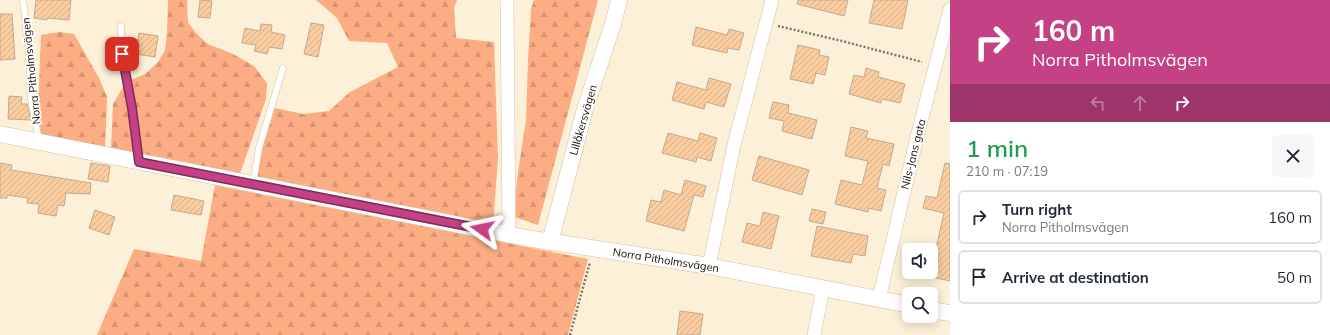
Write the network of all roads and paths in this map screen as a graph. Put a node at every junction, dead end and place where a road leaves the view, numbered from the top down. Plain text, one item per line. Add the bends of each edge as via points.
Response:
1 (23, 0) edge
2 (507, 0) edge
3 (619, 0) edge
4 (772, 0) edge
5 (950, 9) edge
6 (766, 22) junction
7 (121, 26) dead end
8 (936, 65) junction
9 (283, 68) dead end
10 (0, 134) edge
11 (39, 142) junction
12 (139, 162) junction
13 (253, 184) junction
14 (509, 235) junction
15 (550, 242) junction
16 (594, 249) junction
17 (708, 266) junction
18 (823, 288) junction
19 (879, 300) junction
20 (902, 304) edge
21 (938, 311) edge
22 (950, 313) edge
23 (570, 335) edge
24 (814, 335) edge

1 - 11 lane, Norra Pitholmsvägen via 31,99
2 - 14 street
3 - 15 street, Lillåkersvägen via 584,109
4 - 6 street
5 - 8 street, Nils-Jans gata
6 - 8 path
6 - 17 street via 734,145
7 - 12 lane via 122,54
8 - 19 street, Nils-Jans gata
9 - 13 lane via 259,148
10 - 11 street, Norra Pitholmsvägen
11 - 12 street, Norra Pitholmsvägen
12 - 13 street, Norra Pitholmsvägen
13 - 14 street, Norra Pitholmsvägen
14 - 15 street, Norra Pitholmsvägen
15 - 16 street, Norra Pitholmsvägen
16 - 17 street, Norra Pitholmsvägen
16 - 23 path
17 - 18 street, Norra Pitholmsvägen
18 - 19 street, Norra Pitholmsvägen
18 - 24 street
19 - 20 street, Norra Pitholmsvägen
21 - 22 street

